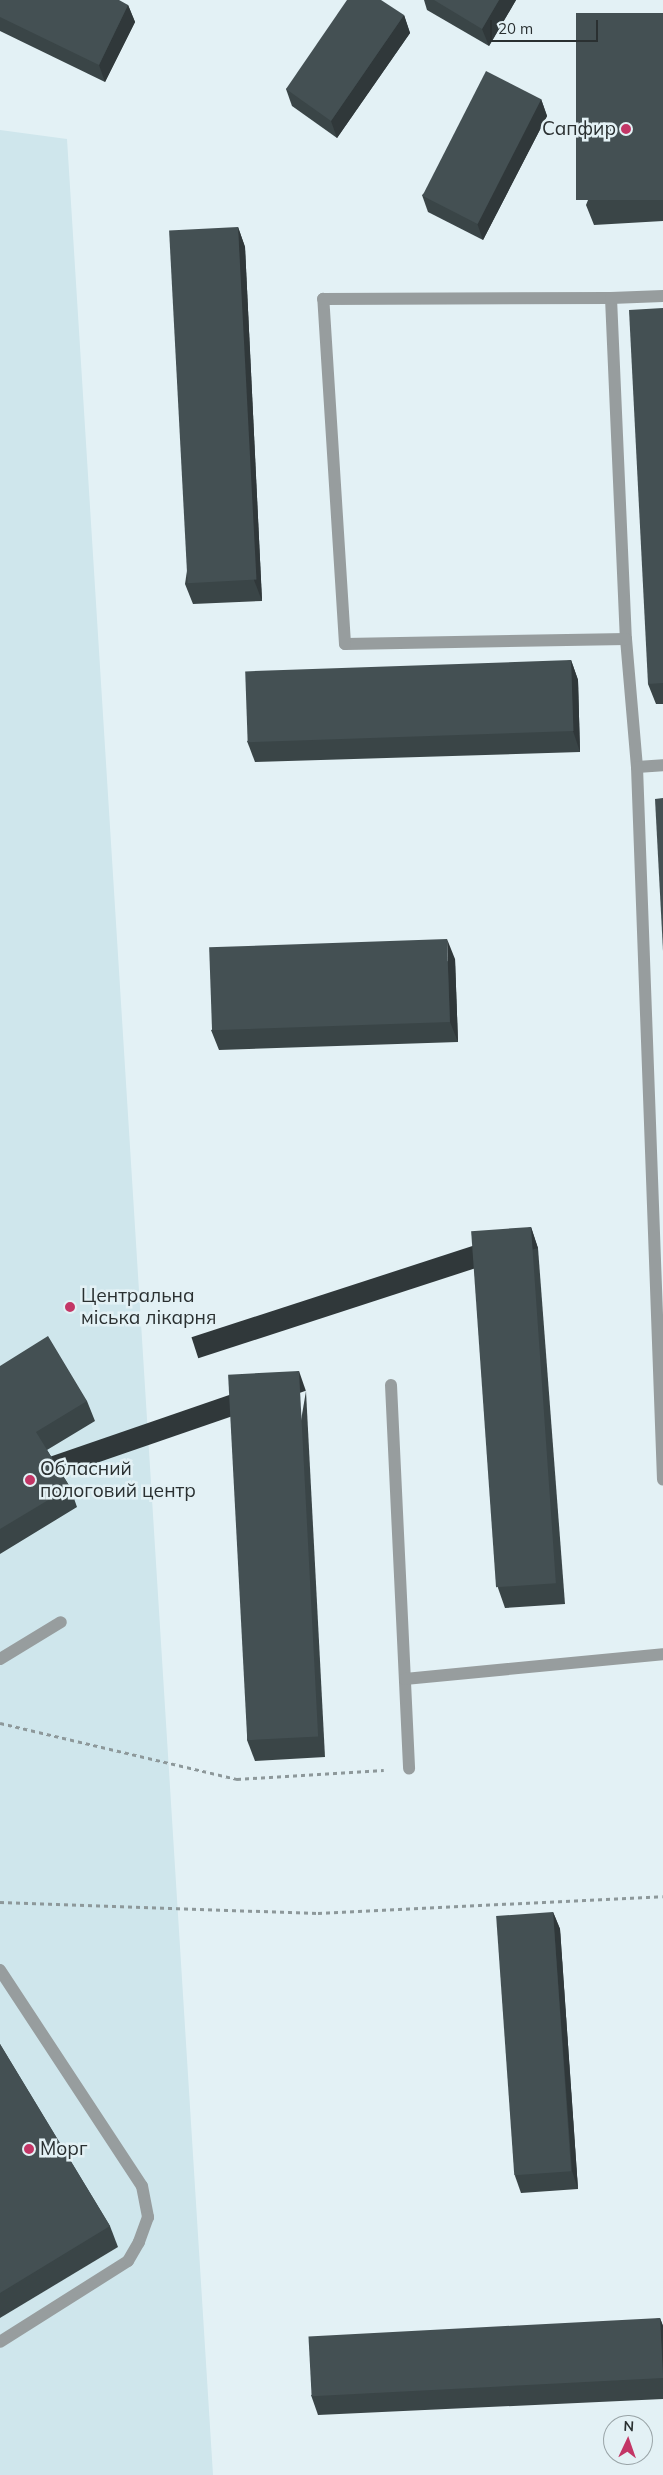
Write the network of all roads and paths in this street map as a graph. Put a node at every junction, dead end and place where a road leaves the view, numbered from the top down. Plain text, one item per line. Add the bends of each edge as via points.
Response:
1 (663, 296) edge
2 (611, 298) junction
3 (626, 638) junction
4 (663, 765) edge
5 (638, 768) junction
6 (391, 1385) dead end
7 (663, 1480) edge
8 (61, 1622) dead end
9 (663, 1654) edge
10 (0, 1659) edge
11 (406, 1679) junction
12 (0, 1723) edge
13 (409, 1769) joint
14 (663, 1896) edge
15 (0, 1902) edge
16 (0, 1970) edge
17 (0, 2342) edge

1 - 2 lane
2 - 3 lane
2 - 3 lane via 323,299 345,644
3 - 5 lane
4 - 5 lane
5 - 7 lane
6 - 11 lane
8 - 10 lane
9 - 11 lane
11 - 13 lane
12 - 13 path via 237,1779
14 - 15 path via 318,1913
16 - 17 lane via 142,2186 148,2216 128,2261

